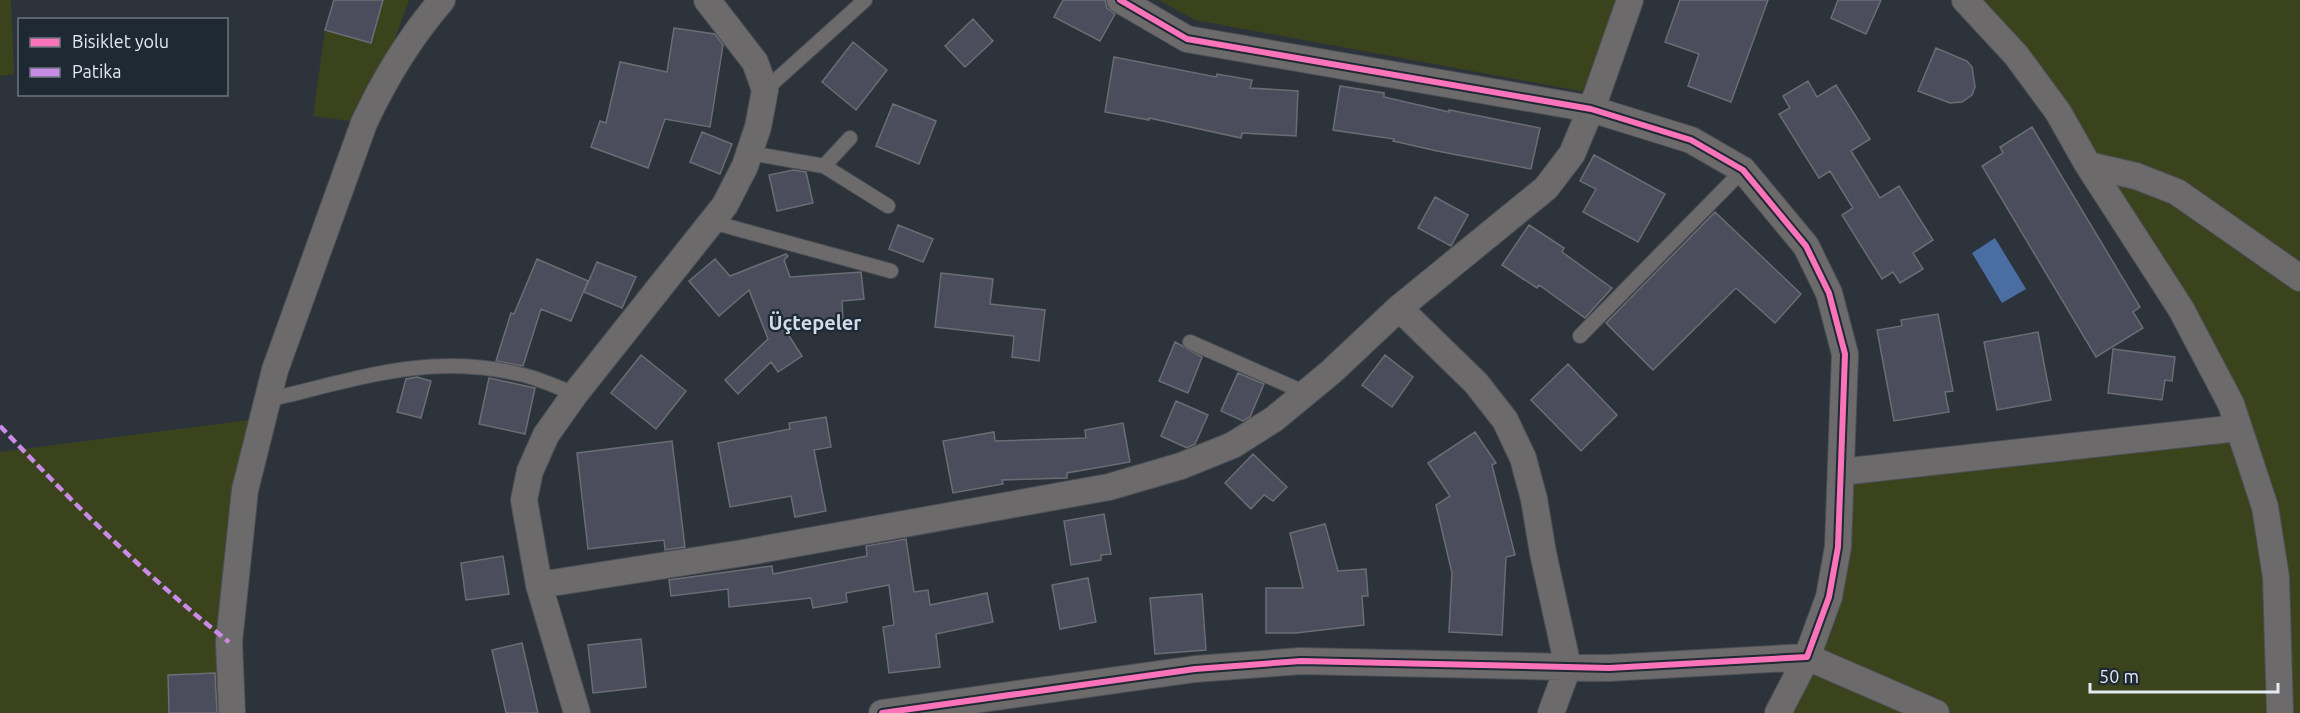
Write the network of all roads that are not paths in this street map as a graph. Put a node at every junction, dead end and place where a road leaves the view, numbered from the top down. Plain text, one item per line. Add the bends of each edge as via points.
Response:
1 (442, 0) edge
2 (707, 0) edge
3 (865, 0) edge
4 (1120, 0) edge
5 (1630, 0) edge
6 (1965, 0) edge
7 (765, 90) junction
8 (1592, 109) junction
9 (850, 138) dead end
10 (750, 153) junction
11 (2088, 165) junction
12 (824, 166) junction
13 (1743, 170) junction
14 (888, 206) dead end
15 (712, 222) junction
16 (891, 270) dead end
17 (2300, 278) edge
18 (1399, 308) junction
19 (1580, 336) dead end
20 (1190, 342) dead end
21 (1306, 393) junction
22 (575, 394) junction
23 (267, 400) junction
24 (2238, 428) junction
25 (1841, 472) junction
26 (539, 585) junction
27 (1807, 657) junction
28 (1568, 667) junction
29 (952, 707) edge
30 (232, 713) edge
31 (577, 713) edge
32 (882, 713) edge
33 (1551, 713) edge
34 (1778, 713) edge
35 (1936, 713) edge
36 (2280, 713) edge

1 - 23 street via 383,83 364,123
2 - 7 street via 755,62
3 - 7 lane
4 - 8 street via 1187,39
5 - 8 street
6 - 11 street via 2016,55 2058,112
7 - 10 street
8 - 13 street via 1691,140
8 - 18 street via 1572,154 1546,188
9 - 12 lane
10 - 12 lane
10 - 15 street via 725,205
11 - 17 street via 2136,176 2177,192
11 - 24 street via 2181,309 2231,404
12 - 14 lane
13 - 19 lane
13 - 25 street via 1806,246 1829,293 1845,354
15 - 16 lane
15 - 22 street
18 - 21 street
18 - 28 street via 1476,383 1505,420 1534,499
20 - 21 lane
21 - 26 street via 1274,420 1233,445 1109,488
22 - 23 lane via 519,374 437,364 400,368
22 - 26 street via 546,435 530,471 524,500
23 - 30 street via 245,490 236,563 229,642
24 - 25 street
24 - 36 street via 2265,507 2276,577
25 - 27 street via 1838,547 1829,597
26 - 31 street
27 - 28 street
27 - 34 street
27 - 35 street
28 - 29 street via 1301,661 1195,669
28 - 33 street
29 - 32 street

